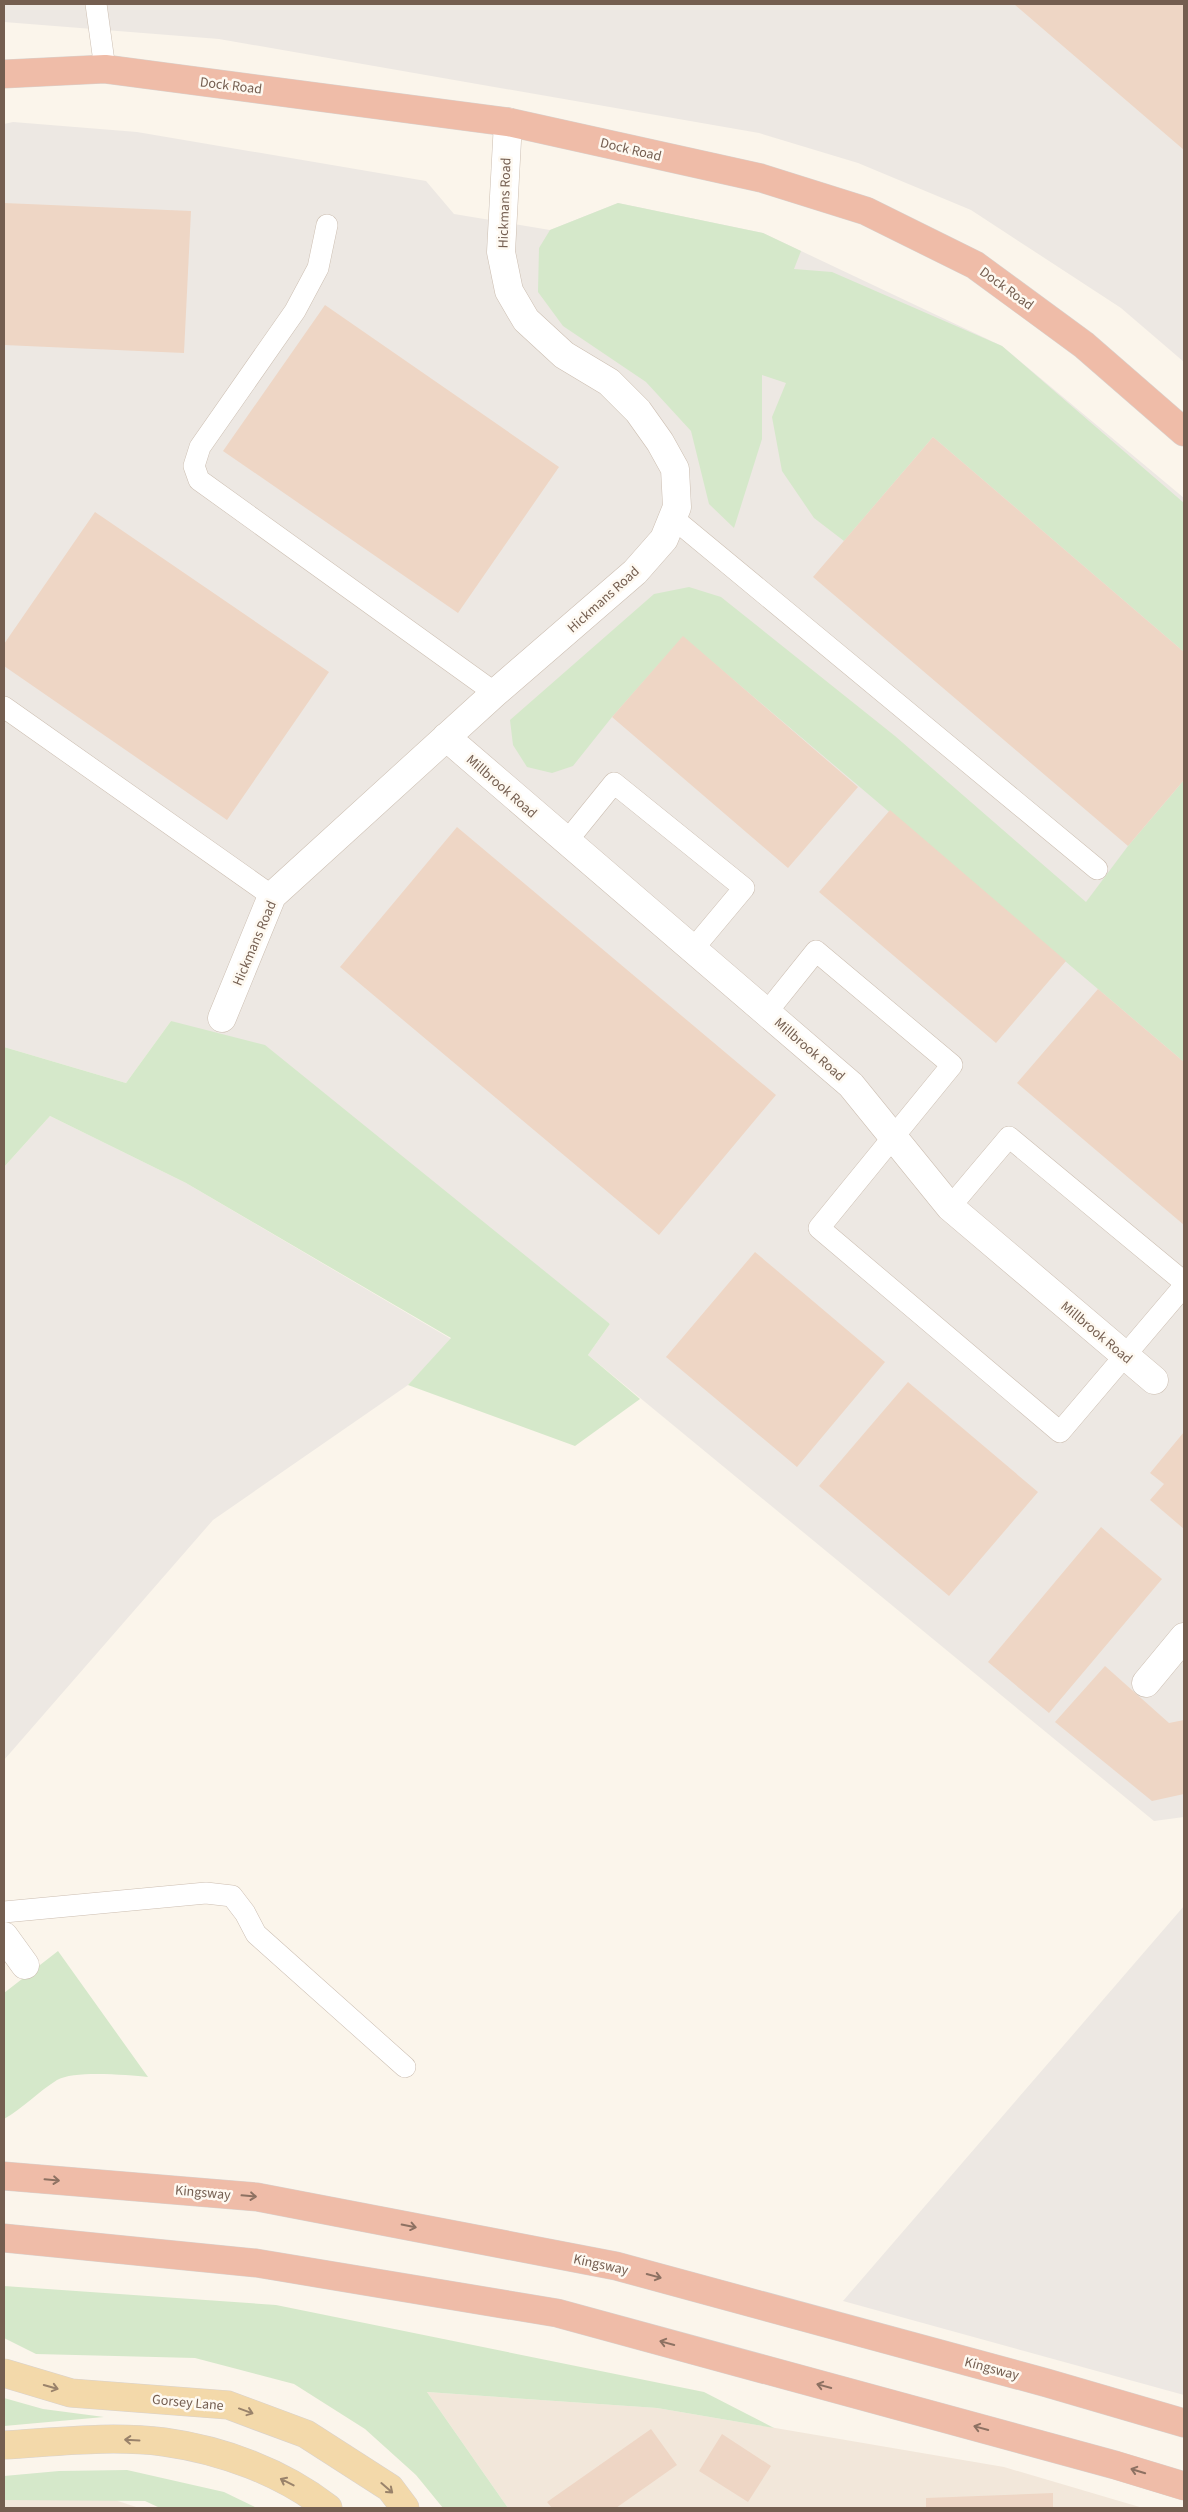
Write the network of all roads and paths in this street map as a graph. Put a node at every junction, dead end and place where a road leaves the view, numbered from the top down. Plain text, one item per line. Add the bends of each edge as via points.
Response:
1 (96, 4) edge
2 (105, 69) junction
3 (4, 74) edge
4 (508, 122) junction
5 (327, 225) dead end
6 (1184, 432) edge
7 (673, 518) junction
8 (495, 693) junction
9 (4, 707) edge
10 (446, 737) junction
11 (567, 841) junction
12 (1097, 869) dead end
13 (272, 896) junction
14 (693, 950) junction
15 (767, 1012) junction
16 (222, 1018) dead end
17 (893, 1138) junction
18 (950, 1207) junction
19 (1184, 1282) edge
20 (1184, 1286) edge
21 (1126, 1356) junction
22 (1154, 1380) dead end
23 (1184, 1637) edge
24 (1146, 1683) dead end
25 (4, 1912) edge
26 (4, 1936) edge
27 (25, 1965) dead end
28 (405, 2068) dead end
29 (4, 2176) edge
30 (4, 2238) edge
31 (4, 2373) edge
32 (1184, 2423) edge
33 (4, 2445) edge
34 (1184, 2486) edge
35 (328, 2508) edge
36 (405, 2508) edge

1 - 2 lane
2 - 3 highway, Dock Road
2 - 4 highway, Dock Road
4 - 6 highway, Dock Road via 762,178 866,211 975,265 1084,345
4 - 7 street, Hickmans Road via 502,252 509,291 526,320 564,355 609,382 638,411 675,469 677,507
5 - 8 lane via 318,268 295,311 200,447 194,466 199,480
7 - 8 street, Hickmans Road via 664,539 634,572
7 - 12 lane
8 - 10 street, Hickmans Road
9 - 13 lane
10 - 11 street, Millbrook Road
10 - 13 street, Hickmans Road
11 - 14 street, Millbrook Road
11 - 14 lane via 614,783 744,888
13 - 16 street, Hickmans Road
14 - 15 street, Millbrook Road
15 - 17 street, Millbrook Road via 851,1086
15 - 17 lane via 816,951 952,1065
17 - 18 street, Millbrook Road
17 - 21 lane via 819,1228 1060,1432
18 - 19 lane via 1009,1137
18 - 21 street, Millbrook Road
20 - 21 lane
21 - 22 street, Millbrook Road
23 - 24 street
25 - 28 lane via 206,1893 232,1896 256,1934
26 - 27 street
29 -> 32 highway, Kingsway via 256,2197 616,2266
34 -> 30 highway via 1115,2464 557,2313 256,2263
31 -> 36 main road, Gorsey Lane via 71,2393 228,2405 306,2434 390,2488
35 -> 33 main road via 308,2493 265,2471 216,2454 164,2442 117,2439

